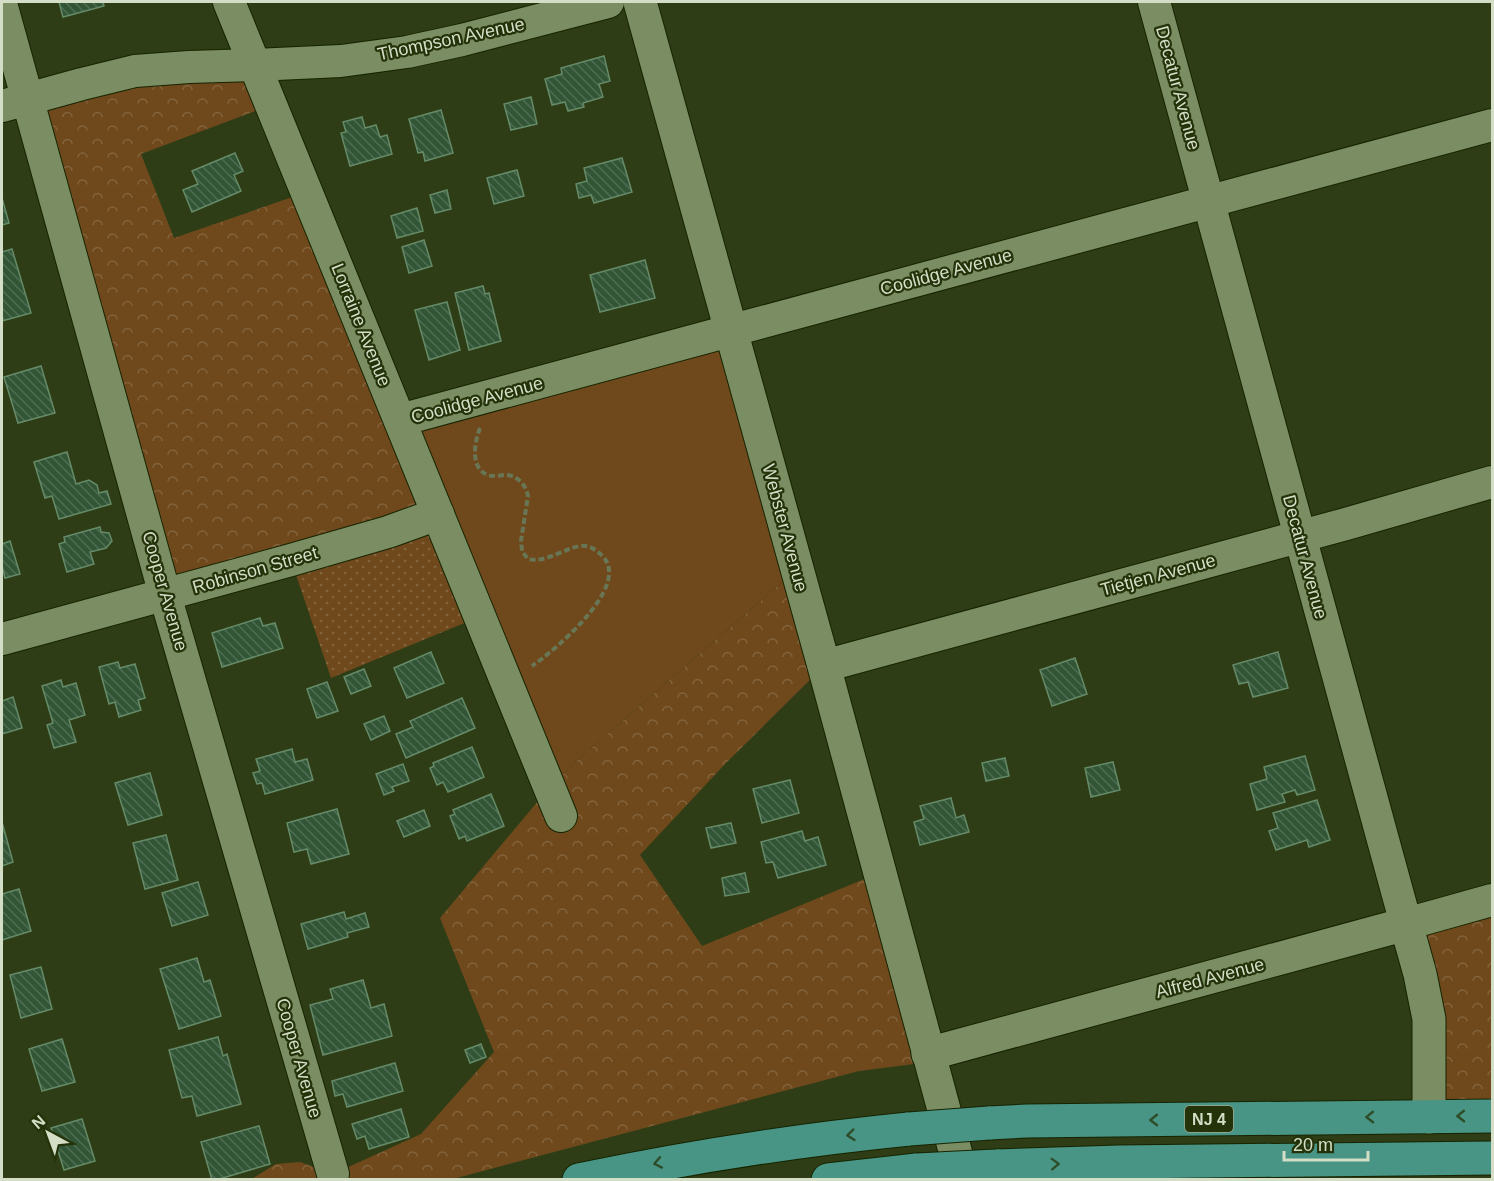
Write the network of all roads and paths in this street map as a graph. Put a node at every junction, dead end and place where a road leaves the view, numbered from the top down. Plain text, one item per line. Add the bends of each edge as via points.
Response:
1 (229, 2) edge
2 (608, 2) edge
3 (640, 2) edge
4 (1154, 2) edge
5 (2, 7) edge
6 (255, 65) junction
7 (14, 103) edge
8 (1492, 125) edge
9 (1209, 202) junction
10 (731, 330) junction
11 (481, 399) junction
12 (400, 420) junction
13 (1492, 482) edge
14 (438, 514) junction
15 (1300, 537) junction
16 (165, 595) junction
17 (2, 639) edge
18 (824, 666) junction
19 (507, 684) junction
20 (561, 816) dead end
21 (1492, 900) edge
22 (1406, 924) junction
23 (928, 1054) junction
24 (1492, 1116) edge
25 (1429, 1117) junction
26 (1492, 1158) edge
27 (1119, 1162) junction
28 (333, 1174) dead end
29 (579, 1179) edge
30 (828, 1179) edge
31 (963, 1179) edge
32 (1245, 1179) edge

1 - 6 street, Lorraine Avenue
2 - 6 street, Thompson Avenue via 407,52 341,61
3 - 10 street, Webster Avenue
4 - 9 street, Decatur Avenue
5 - 7 street, Cooper Avenue
6 - 7 street, Thompson Avenue via 135,71
6 - 12 street, Lorraine Avenue
7 - 16 street, Cooper Avenue
8 - 9 street, Coolidge Avenue
9 - 10 street, Coolidge Avenue
9 - 15 street, Decatur Avenue
10 - 11 street, Coolidge Avenue
10 - 18 street, Webster Avenue
11 - 12 street, Coolidge Avenue
11 - 19 path via 486,415 477,440 476,460 488,474 515,477 526,488 520,542 525,556 539,560 585,546 605,559 608,567 606,588 593,609 550,652
12 - 14 street, Lorraine Avenue
13 - 15 street, Tietjen Avenue
14 - 16 street, Robinson Street via 388,532
14 - 19 street, Lorraine Avenue
15 - 18 street, Tietjen Avenue
15 - 22 street, Decatur Avenue
16 - 17 street, Robinson Street
16 - 28 street, Cooper Avenue
18 - 23 street, Webster Avenue
19 - 20 street, Lorraine Avenue
21 - 22 street, Alfred Avenue
22 - 23 street, Alfred Avenue
22 - 25 street, Decatur Avenue via 1429,1018
23 - 31 street, Webster Avenue
24 -> 25 highway, NJ 4
25 -> 29 highway, NJ 4, bridge via 989,1123 817,1138
26 - 27 highway
30 -> 27 highway, bridge via 917,1170
27 - 32 highway

